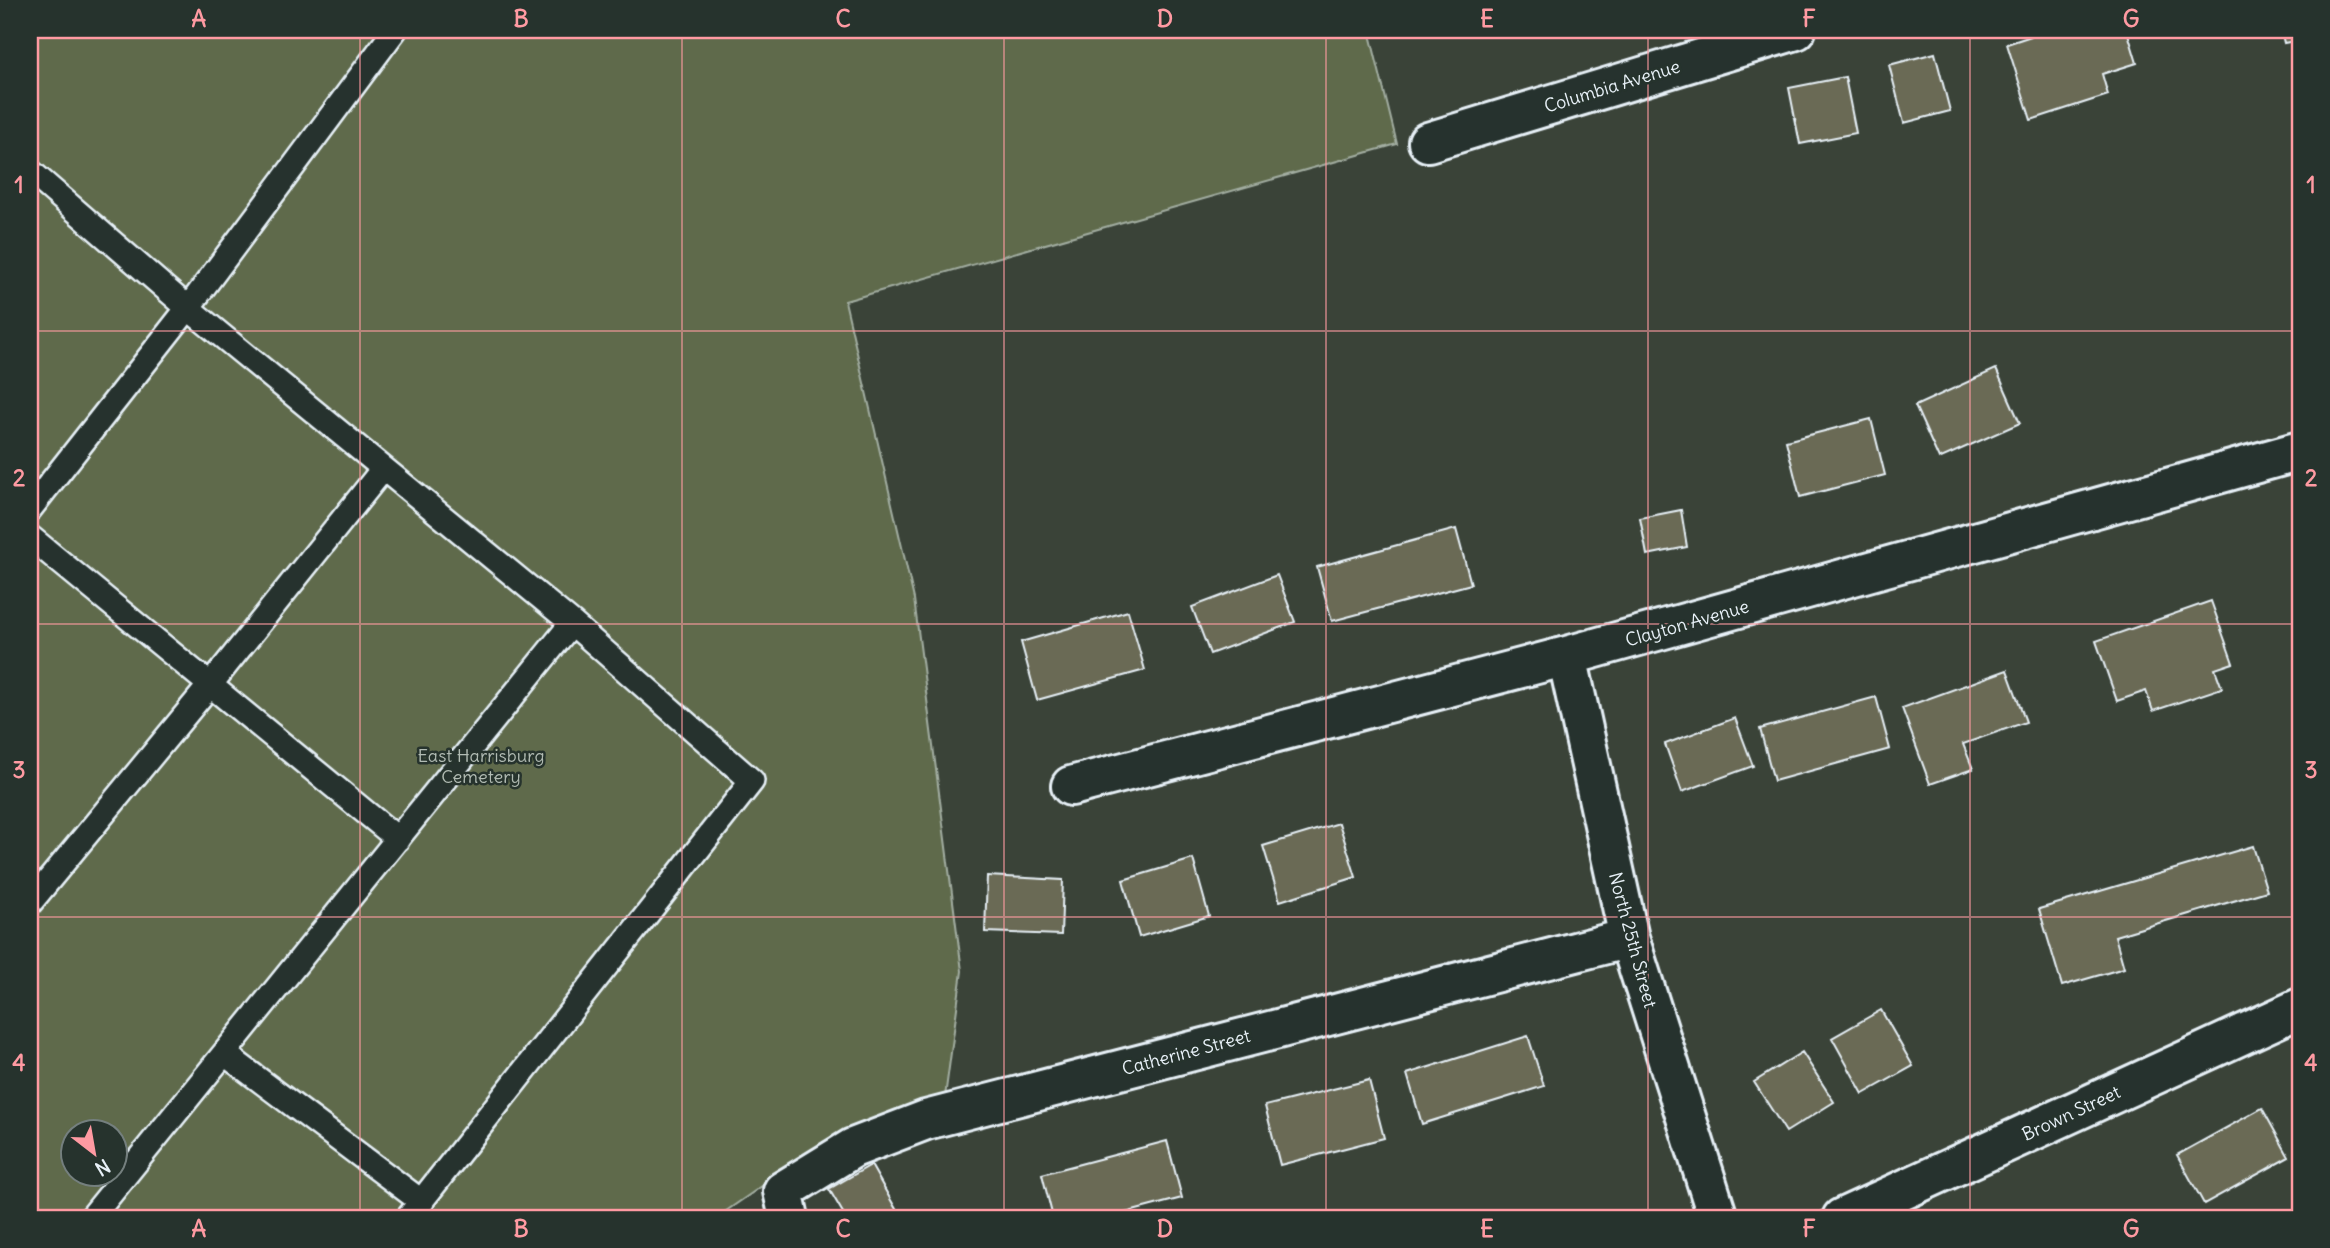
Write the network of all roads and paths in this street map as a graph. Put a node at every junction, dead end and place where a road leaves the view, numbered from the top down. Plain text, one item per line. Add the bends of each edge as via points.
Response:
1 (395, 30) edge
2 (1796, 30) edge
3 (1428, 142) dead end
4 (30, 171) edge
5 (188, 308) junction
6 (2300, 451) edge
7 (383, 469) junction
8 (30, 509) edge
9 (30, 537) edge
10 (572, 623) junction
11 (1566, 656) junction
12 (210, 685) junction
13 (1071, 786) dead end
14 (398, 839) junction
15 (30, 903) edge
16 (1629, 938) junction
17 (2300, 1007) edge
18 (225, 1054) junction
19 (415, 1210) edge
20 (91, 1218) edge
21 (789, 1218) edge
22 (1718, 1218) edge
23 (1842, 1218) edge

1 - 5 lane
2 - 3 street, Columbia Avenue
4 - 5 lane
5 - 7 lane
5 - 8 lane
6 - 11 street, Clayton Avenue
7 - 10 lane
7 - 12 lane
9 - 12 lane
10 - 14 lane
10 - 19 lane via 752,780
11 - 13 street, Clayton Avenue
11 - 16 street, North 25th Street
12 - 14 lane
12 - 15 lane
14 - 18 lane
16 - 21 street, Catherine Street via 926,1120 853,1148 783,1191
16 - 22 street, North 25th Street
17 - 23 street, Brown Street
18 - 19 lane
18 - 20 lane

